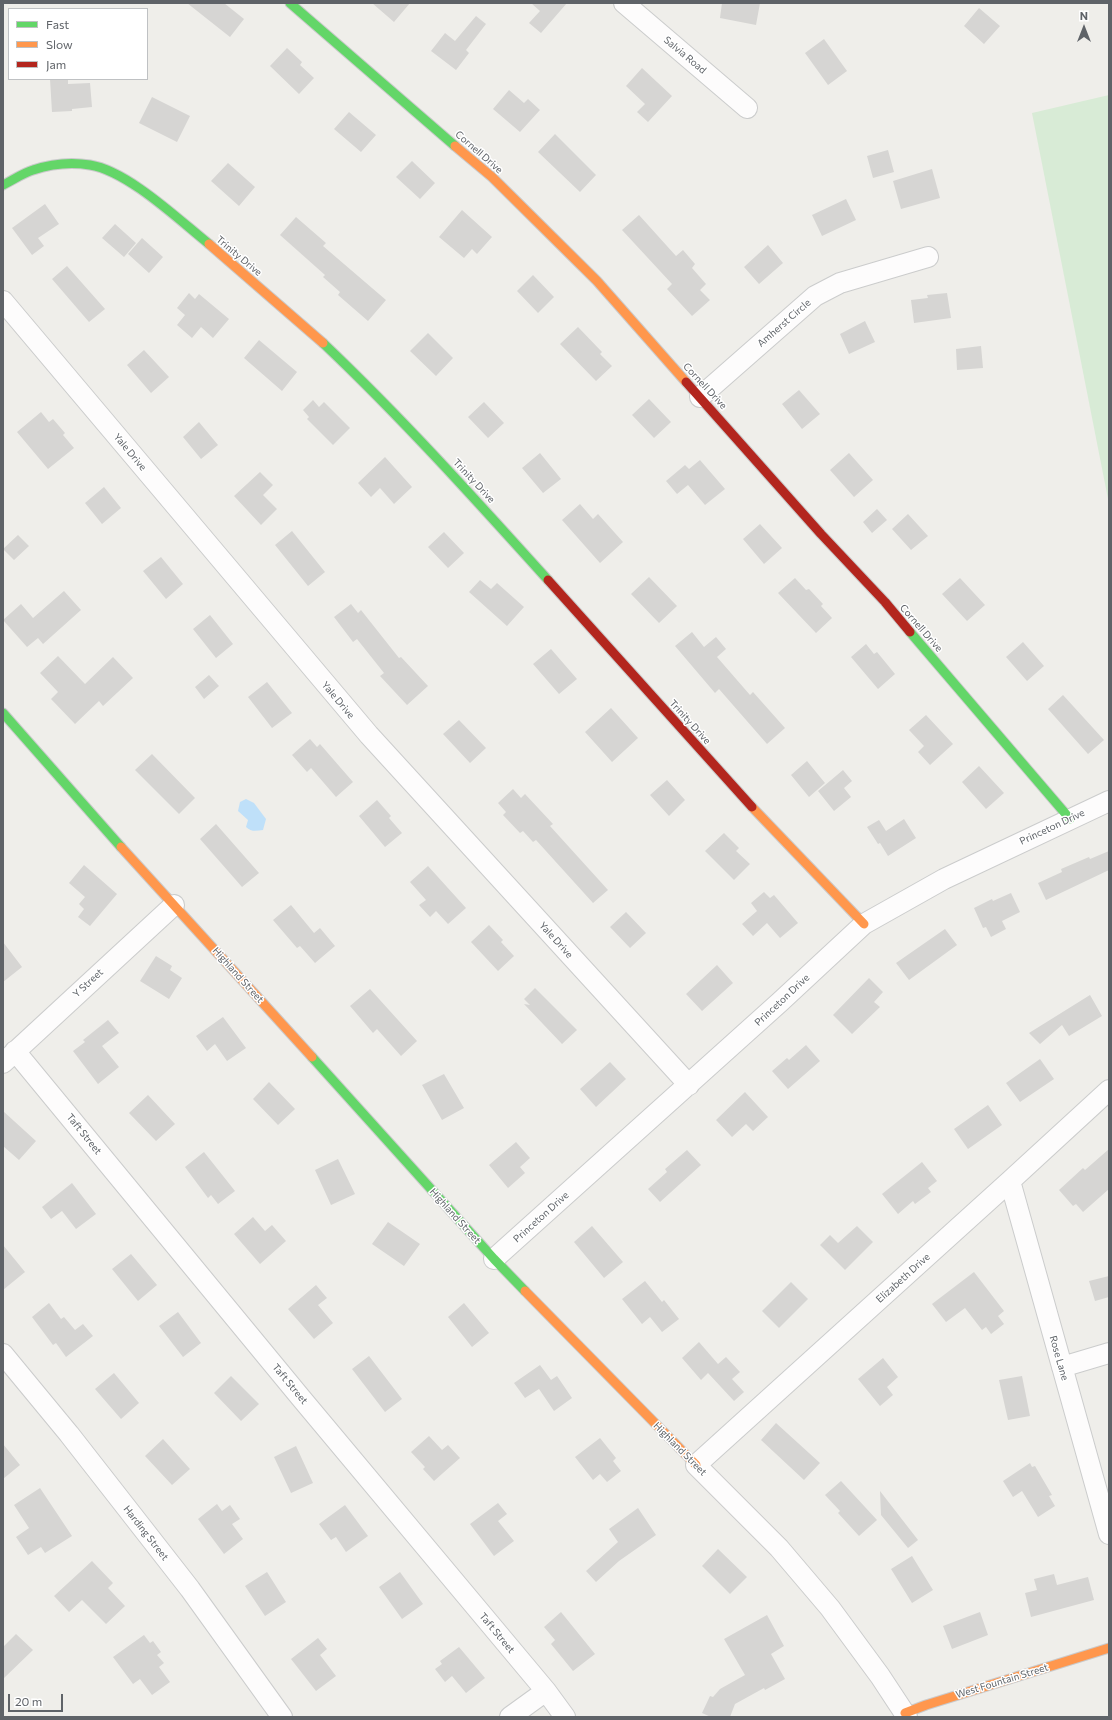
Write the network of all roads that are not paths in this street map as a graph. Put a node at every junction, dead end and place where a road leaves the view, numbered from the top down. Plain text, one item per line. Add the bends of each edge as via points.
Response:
1 (290, 3) edge
2 (624, 3) edge
3 (747, 108) dead end
4 (3, 185) edge
5 (928, 257) dead end
6 (3, 301) edge
7 (700, 397) junction
8 (3, 713) edge
9 (1109, 801) edge
10 (1070, 819) junction
11 (174, 905) junction
12 (864, 924) junction
13 (9, 1057) edge
14 (689, 1085) junction
15 (1109, 1090) edge
16 (1010, 1181) junction
17 (494, 1259) junction
18 (1109, 1353) edge
19 (3, 1354) edge
20 (1062, 1367) junction
21 (696, 1465) junction
22 (1109, 1534) edge
23 (1109, 1648) edge
24 (546, 1691) junction
25 (903, 1716) edge
26 (282, 1717) edge
27 (510, 1717) edge
28 (565, 1717) edge

1 - 7 street, Cornell Drive via 492,177 597,281
2 - 3 street, Salvia Road
4 - 12 street, Trinity Drive via 32,170 61,164 91,165 112,172 134,184 232,263 375,393 462,483 774,833
5 - 7 street, Amherst Circle via 840,283 815,296
6 - 14 street, Yale Drive via 369,736
7 - 10 street, Cornell Drive via 885,602
8 - 11 street, Highland Street
9 - 10 street, Princeton Drive
10 - 12 street, Princeton Drive via 944,879
11 - 13 street, Y Street
11 - 17 street, Highland Street
12 - 14 street, Princeton Drive
13 - 24 street, Taft Street via 301,1398
14 - 17 street, Princeton Drive
15 - 16 street, Elizabeth Drive
16 - 20 street, Rose Lane
16 - 21 street, Elizabeth Drive
17 - 21 street, Highland Street
18 - 20 street
19 - 26 street, Harding Street via 190,1589
20 - 22 street, Rose Lane
21 - 25 street, Highland Street via 779,1548 830,1608 880,1676
23 - 25 street, West Fountain Street via 926,1704
24 - 27 street
24 - 28 street, Taft Street

